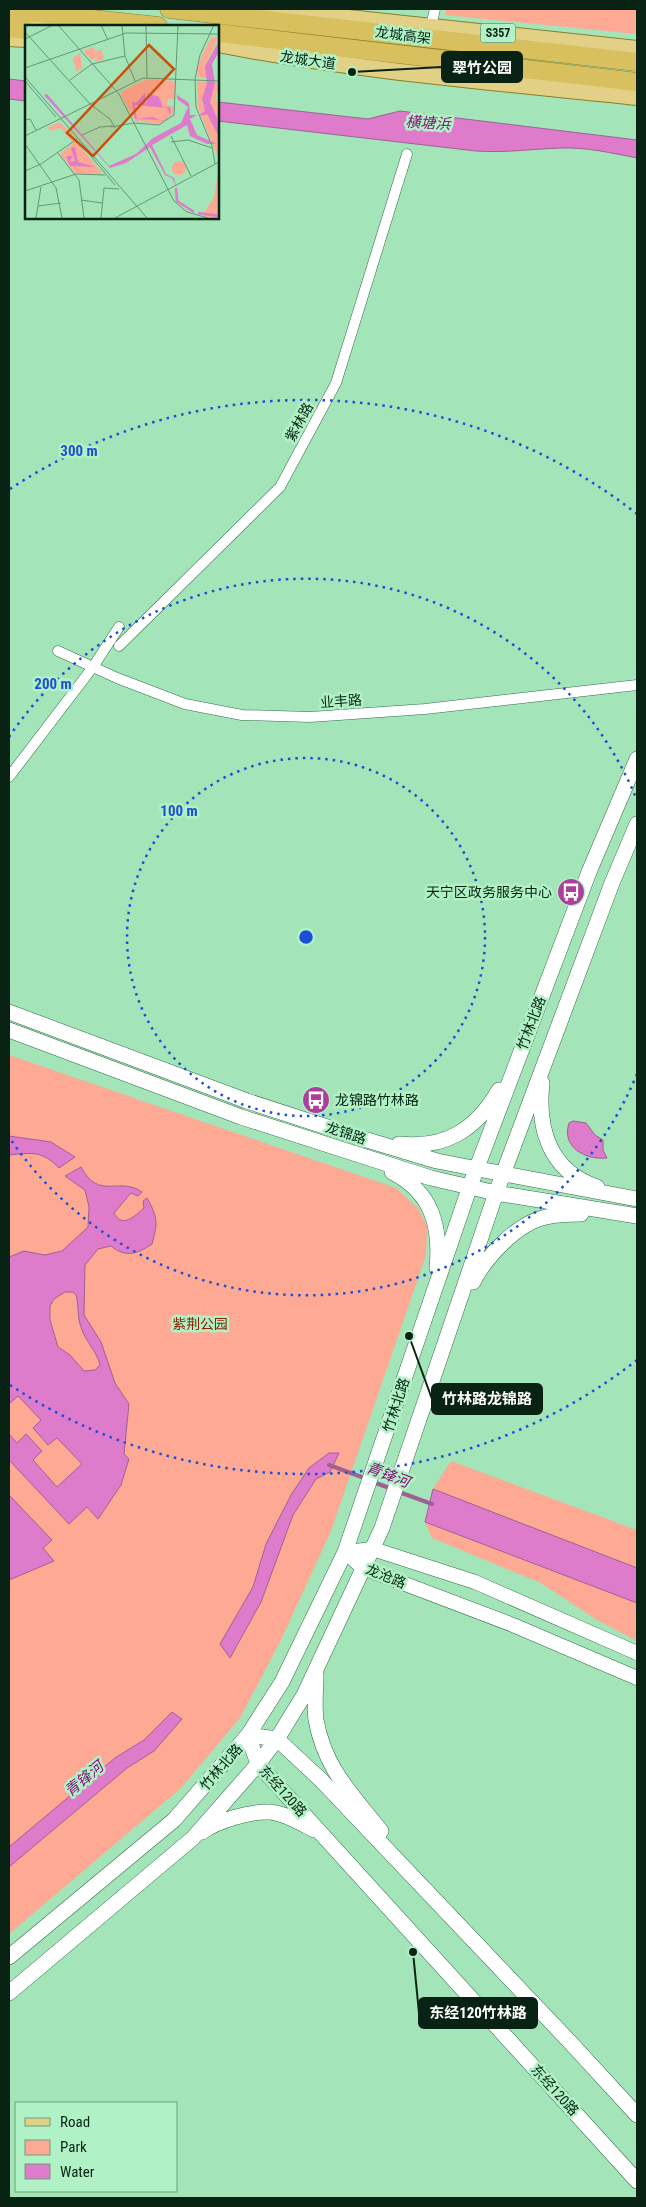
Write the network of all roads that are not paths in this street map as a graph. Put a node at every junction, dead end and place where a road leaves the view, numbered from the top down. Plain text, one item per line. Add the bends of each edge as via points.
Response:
1 (169, 9) edge
2 (228, 9) edge
3 (264, 9) edge
4 (304, 9) edge
5 (435, 9) edge
6 (9, 10) edge
7 (9, 19) edge
8 (353, 23) junction
9 (73, 25) edge
10 (149, 25) edge
11 (431, 26) junction
12 (9, 28) edge
13 (25, 30) edge
14 (219, 33) edge
15 (9, 38) edge
16 (25, 39) edge
17 (219, 44) edge
18 (219, 44) edge
19 (349, 47) junction
20 (637, 49) edge
21 (219, 52) edge
22 (281, 57) junction
23 (637, 62) edge
24 (637, 82) edge
25 (637, 97) edge
26 (407, 154) dead end
27 (120, 627) dead end
28 (119, 646) dead end
29 (58, 651) dead end
30 (93, 667) junction
31 (637, 685) edge
32 (637, 759) edge
33 (9, 777) edge
34 (637, 824) edge
35 (9, 1012) edge
36 (9, 1030) edge
37 (522, 1049) junction
38 (546, 1058) junction
39 (367, 1140) junction
40 (355, 1153) junction
41 (476, 1169) junction
42 (503, 1173) junction
43 (470, 1186) junction
44 (496, 1193) junction
45 (637, 1199) edge
46 (608, 1213) junction
47 (637, 1216) edge
48 (435, 1287) junction
49 (450, 1326) junction
50 (373, 1549) junction
51 (345, 1552) junction
52 (364, 1568) junction
53 (637, 1653) edge
54 (316, 1668) junction
55 (637, 1678) edge
56 (248, 1736) junction
57 (277, 1739) junction
58 (258, 1764) junction
59 (324, 1836) junction
60 (146, 1877) junction
61 (449, 1916) junction
62 (9, 1957) edge
63 (9, 1993) edge
64 (637, 2115) edge
65 (637, 2181) edge

1 - 8 highway, 龙城高架
2 - 8 highway
3 - 8 main road, S357
4 - 8 main road
5 - 11 street
6 - 10 highway
7 - 9 main road
8 - 11 main road, S357
8 - 23 highway, 龙城高架
11 - 20 main road, S357
12 - 13 highway
14 - 19 highway, 龙城高架
15 - 16 main road
17 - 19 highway
18 - 22 main road, 龙城大道
19 - 24 highway, 龙城高架
21 - 22 main road
22 - 25 main road, 龙城大道 via 426,76
26 - 28 street, 紫林路 via 336,382 280,487
27 - 30 street
29 - 30 street, 业丰路
30 - 31 street, 业丰路 via 185,704 242,715 310,717 425,709
30 - 33 street
32 - 37 main road, 竹林北路 via 589,872
34 - 38 main road, 竹林北路
35 - 39 main road, 龙锦路 via 247,1101
36 - 40 main road, 龙锦路 via 241,1117
37 - 39 main road via 490,1105 466,1130 441,1143 412,1145
37 - 41 main road, 竹林北路
38 - 42 main road, 竹林北路
38 - 45 main road via 540,1115 547,1144 564,1167 583,1182
39 - 41 main road, 龙锦路
40 - 43 main road, 龙锦路 via 431,1178
40 - 48 main road via 407,1180 426,1199 437,1230
41 - 42 main road, 龙锦路
41 - 43 main road, 竹林北路
42 - 44 main road, 竹林北路
42 - 45 main road, 龙锦路
43 - 44 main road, 龙锦路
43 - 48 main road, 竹林北路
44 - 46 main road, 龙锦路
44 - 49 main road, 竹林北路
46 - 47 main road, 龙锦路
46 - 49 main road via 545,1217 510,1235 480,1268
48 - 51 main road, 竹林北路
49 - 50 main road, 竹林北路
50 - 51 street, 龙沧路
50 - 52 main road, 竹林北路
50 - 53 street, 龙沧路 via 475,1582
51 - 52 street, 龙沧路
51 - 56 main road, 竹林北路 via 282,1682
52 - 54 main road, 竹林北路
52 - 55 street, 龙沧路
54 - 57 main road, 竹林北路
54 - 61 main road via 316,1718 325,1753 336,1776
56 - 57 main road
56 - 58 main road, 东经120路
56 - 62 main road, 竹林北路 via 174,1820
57 - 58 main road, 竹林北路
57 - 61 main road via 321,1780
58 - 59 main road, 东经120路
58 - 60 main road, 竹林北路 via 192,1838
59 - 60 main road via 300,1822 270,1812 238,1816 207,1828
59 - 65 main road, 东经120路
60 - 63 main road, 竹林北路
61 - 64 main road

